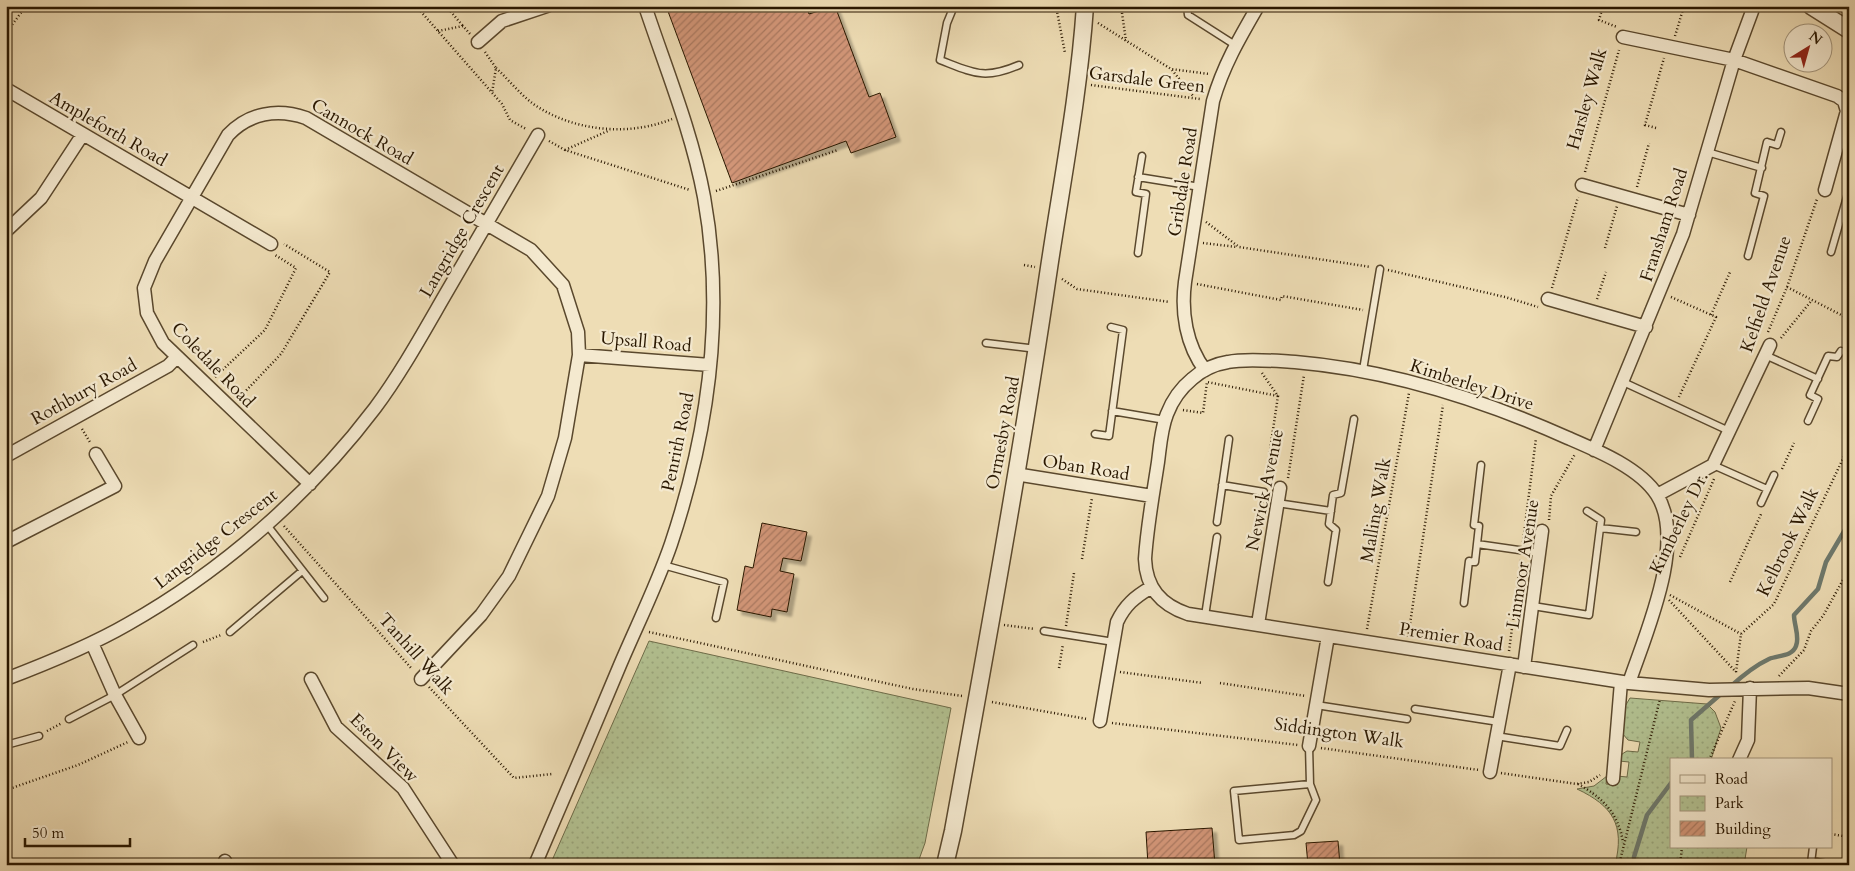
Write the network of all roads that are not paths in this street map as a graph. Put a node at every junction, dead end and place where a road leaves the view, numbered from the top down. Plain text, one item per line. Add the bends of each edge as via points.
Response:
1 (547, 6) edge
2 (646, 6) edge
3 (954, 6) edge
4 (1187, 6) edge
5 (1258, 6) edge
6 (1754, 6) edge
7 (1811, 6) edge
8 (1085, 10) edge
9 (1849, 30) edge
10 (1623, 37) road end
11 (478, 42) road end
12 (1235, 45) junction
13 (1734, 60) junction
14 (1019, 65) dead end
15 (6, 89) edge
16 (1781, 132) dead end
17 (83, 134) junction
18 (538, 136) road end
19 (1706, 151) junction
20 (1142, 156) dead end
21 (1762, 168) junction
22 (1138, 177) junction
23 (1582, 185) road end
24 (1200, 187) junction
25 (1825, 190) road end
26 (1849, 190) edge
27 (192, 198) junction
28 (1689, 215) junction
29 (486, 224) junction
30 (6, 231) edge
31 (271, 244) road end
32 (1138, 252) dead end
33 (1832, 252) dead end
34 (1748, 256) dead end
35 (1380, 268) dead end
36 (1548, 299) road end
37 (1111, 327) dead end
38 (1646, 328) junction
39 (986, 343) dead end
40 (1038, 349) junction
41 (1767, 350) joint
42 (1841, 350) dead end
43 (579, 355) junction
44 (177, 357) junction
45 (710, 365) junction
46 (1205, 370) junction
47 (1363, 370) junction
48 (1818, 379) junction
49 (1621, 381) junction
50 (1112, 412) junction
51 (1167, 414) junction
52 (1354, 419) dead end
53 (1808, 421) dead end
54 (1729, 431) junction
55 (1095, 434) dead end
56 (1229, 439) dead end
57 (1594, 450) junction
58 (96, 454) road end
59 (6, 456) edge
60 (1481, 465) dead end
61 (1716, 466) junction
62 (1015, 474) junction
63 (1774, 475) road end
64 (310, 484) junction
65 (1222, 485) junction
66 (1280, 488) road end
67 (1767, 489) junction
68 (1264, 492) dead end
69 (1657, 495) junction
70 (1152, 496) junction
71 (1277, 503) junction
72 (1761, 503) road end
73 (1331, 511) junction
74 (1587, 511) dead end
75 (272, 521) junction
76 (1217, 522) dead end
77 (1600, 528) junction
78 (1542, 531) road end
79 (1636, 532) dead end
80 (1217, 537) dead end
81 (6, 542) edge
82 (1477, 544) junction
83 (1540, 553) junction
84 (663, 565) junction
85 (302, 571) junction
86 (1328, 582) dead end
87 (1150, 588) junction
88 (324, 598) dead end
89 (1464, 603) dead end
90 (1533, 606) junction
91 (1205, 616) junction
92 (716, 618) dead end
93 (1258, 624) junction
94 (1044, 631) road end
95 (230, 632) road end
96 (1328, 636) junction
97 (1114, 642) junction
98 (92, 643) junction
99 (193, 645) road end
100 (1510, 664) junction
101 (1524, 667) junction
102 (6, 679) edge
103 (311, 679) dead end
104 (421, 679) road end
105 (1625, 683) junction
106 (1745, 688) junction
107 (1849, 694) edge
108 (115, 695) junction
109 (1317, 701) junction
110 (1415, 709) dead end
111 (69, 719) road end
112 (1407, 719) dead end
113 (1100, 721) road end
114 (1499, 722) junction
115 (1566, 730) dead end
116 (39, 736) road end
117 (1496, 736) junction
118 (139, 738) road end
119 (6, 745) edge
120 (1310, 746) joint
121 (1740, 758) edge
122 (1490, 772) road end
123 (1613, 780) dead end
124 (1310, 784) junction
125 (1813, 848) edge
126 (1811, 863) edge
127 (453, 865) edge
128 (535, 865) edge
129 (944, 865) edge
130 (1833, 865) edge

1 - 11 street via 502,21
2 - 45 street, Penrith Road via 704,195 712,275
3 - 14 lane via 947,23 940,60 982,74 993,74
4 - 12 lane via 1188,15
5 - 12 street, Gribdale Road
6 - 13 street, Fransham Road
7 - 9 street
8 - 40 street, Ormesby Road via 1078,84
10 - 13 street
12 - 24 street, Gribdale Road via 1220,76 1213,101
13 - 19 street, Fransham Road
13 - 25 street via 1828,91 1844,100 1846,118
15 - 17 street, Ampleforth Road
16 - 21 lane via 1777,145 1767,142
17 - 27 street, Ampleforth Road
17 - 30 street via 41,198
18 - 29 street, Langridge Crescent
19 - 21 lane
19 - 28 street, Fransham Road
20 - 22 lane
21 - 34 lane via 1755,193 1764,196
22 - 24 lane
22 - 32 lane via 1136,192 1146,194
23 - 28 street
24 - 46 street, Gribdale Road via 1182,304 1192,349
26 - 33 lane
27 - 29 street, Cannock Road via 221,147 238,126 258,116 283,112 306,118
27 - 31 street, Ampleforth Road
27 - 44 street, Coledale Road via 155,260 144,288 144,300 154,329
28 - 38 street, Fransham Road
29 - 43 street, Cannock Road via 531,250 563,285 578,332
29 - 64 street, Langridge Crescent via 402,369 345,446
35 - 47 lane
36 - 38 street
37 - 50 lane via 1123,330
38 - 49 street, Fransham Road
39 - 40 lane
40 - 62 street, Ormesby Road
41 - 48 lane
41 - 54 street, Kelfield Avenue
42 - 48 lane via 1837,357 1828,356
43 - 45 street, Upsall Road
43 - 104 street, Cannock Road via 565,438 548,496 528,540 509,576 481,615
44 - 59 street, Rothbury Road via 168,366
44 - 64 street, Coledale Road
45 - 84 street, Penrith Road via 697,458
46 - 47 street, Kimberley Drive via 1238,360
46 - 51 street, Kimberley Drive via 1187,383
47 - 57 street, Kimberley Drive via 1487,404
48 - 53 lane via 1810,395 1818,399
49 - 54 lane
49 - 57 street, Fransham Road
50 - 51 lane
50 - 55 lane via 1109,436
51 - 70 street, Kimberley Drive
52 - 73 lane via 1341,493 1333,495
54 - 61 street, Kelfield Avenue
56 - 65 lane
57 - 69 street, Kimberley Drive via 1626,468
58 - 81 street via 115,486
60 - 82 lane via 1474,525 1479,526
61 - 67 lane
61 - 69 street
62 - 70 street, Oban Road
62 - 129 street, Ormesby Road via 953,831
63 - 67 lane
64 - 75 street, Langridge Crescent
65 - 68 lane
65 - 76 lane
66 - 71 street, Newick Avenue
67 - 72 lane
69 - 105 street via 1668,535 1667,562 1660,590
70 - 87 street via 1145,560
71 - 73 lane
71 - 93 street, Newick Avenue
73 - 86 lane via 1329,524 1336,530
74 - 77 lane via 1601,520
75 - 85 lane
75 - 98 street, Langridge Crescent via 175,595
77 - 79 lane
77 - 90 lane via 1589,615
78 - 83 street, Linmoor Avenue
80 - 91 lane
82 - 83 lane
82 - 89 lane via 1475,562 1469,562
83 - 90 street, Linmoor Avenue
84 - 92 lane via 724,582
84 - 128 street, Penrith Road
85 - 88 lane
85 - 95 lane
87 - 91 street, Premier Road via 1174,609
87 - 97 street via 1122,610
90 - 101 street, Linmoor Avenue
91 - 93 street, Premier Road
93 - 96 street, Premier Road
94 - 97 lane
96 - 100 street, Premier Road
96 - 109 street
97 - 113 street
98 - 102 street, Langridge Crescent
98 - 108 street
99 - 108 lane
100 - 101 street, Premier Road
100 - 114 street
101 - 105 street, Premier Road
103 - 127 street, Eston View via 336,727 403,788
105 - 106 street, Premier Road via 1708,690
105 - 123 street
106 - 107 street, Premier Road via 1808,688
106 - 121 street via 1748,740
108 - 111 lane
108 - 118 street
109 - 112 lane
109 - 120 street
110 - 114 lane
114 - 117 street
115 - 117 lane via 1560,746
116 - 119 lane
117 - 122 street
120 - 124 lane
124 - 124 lane via 1316,800 1301,831 1294,836 1239,840 1234,790
125 - 126 lane
126 - 130 lane

